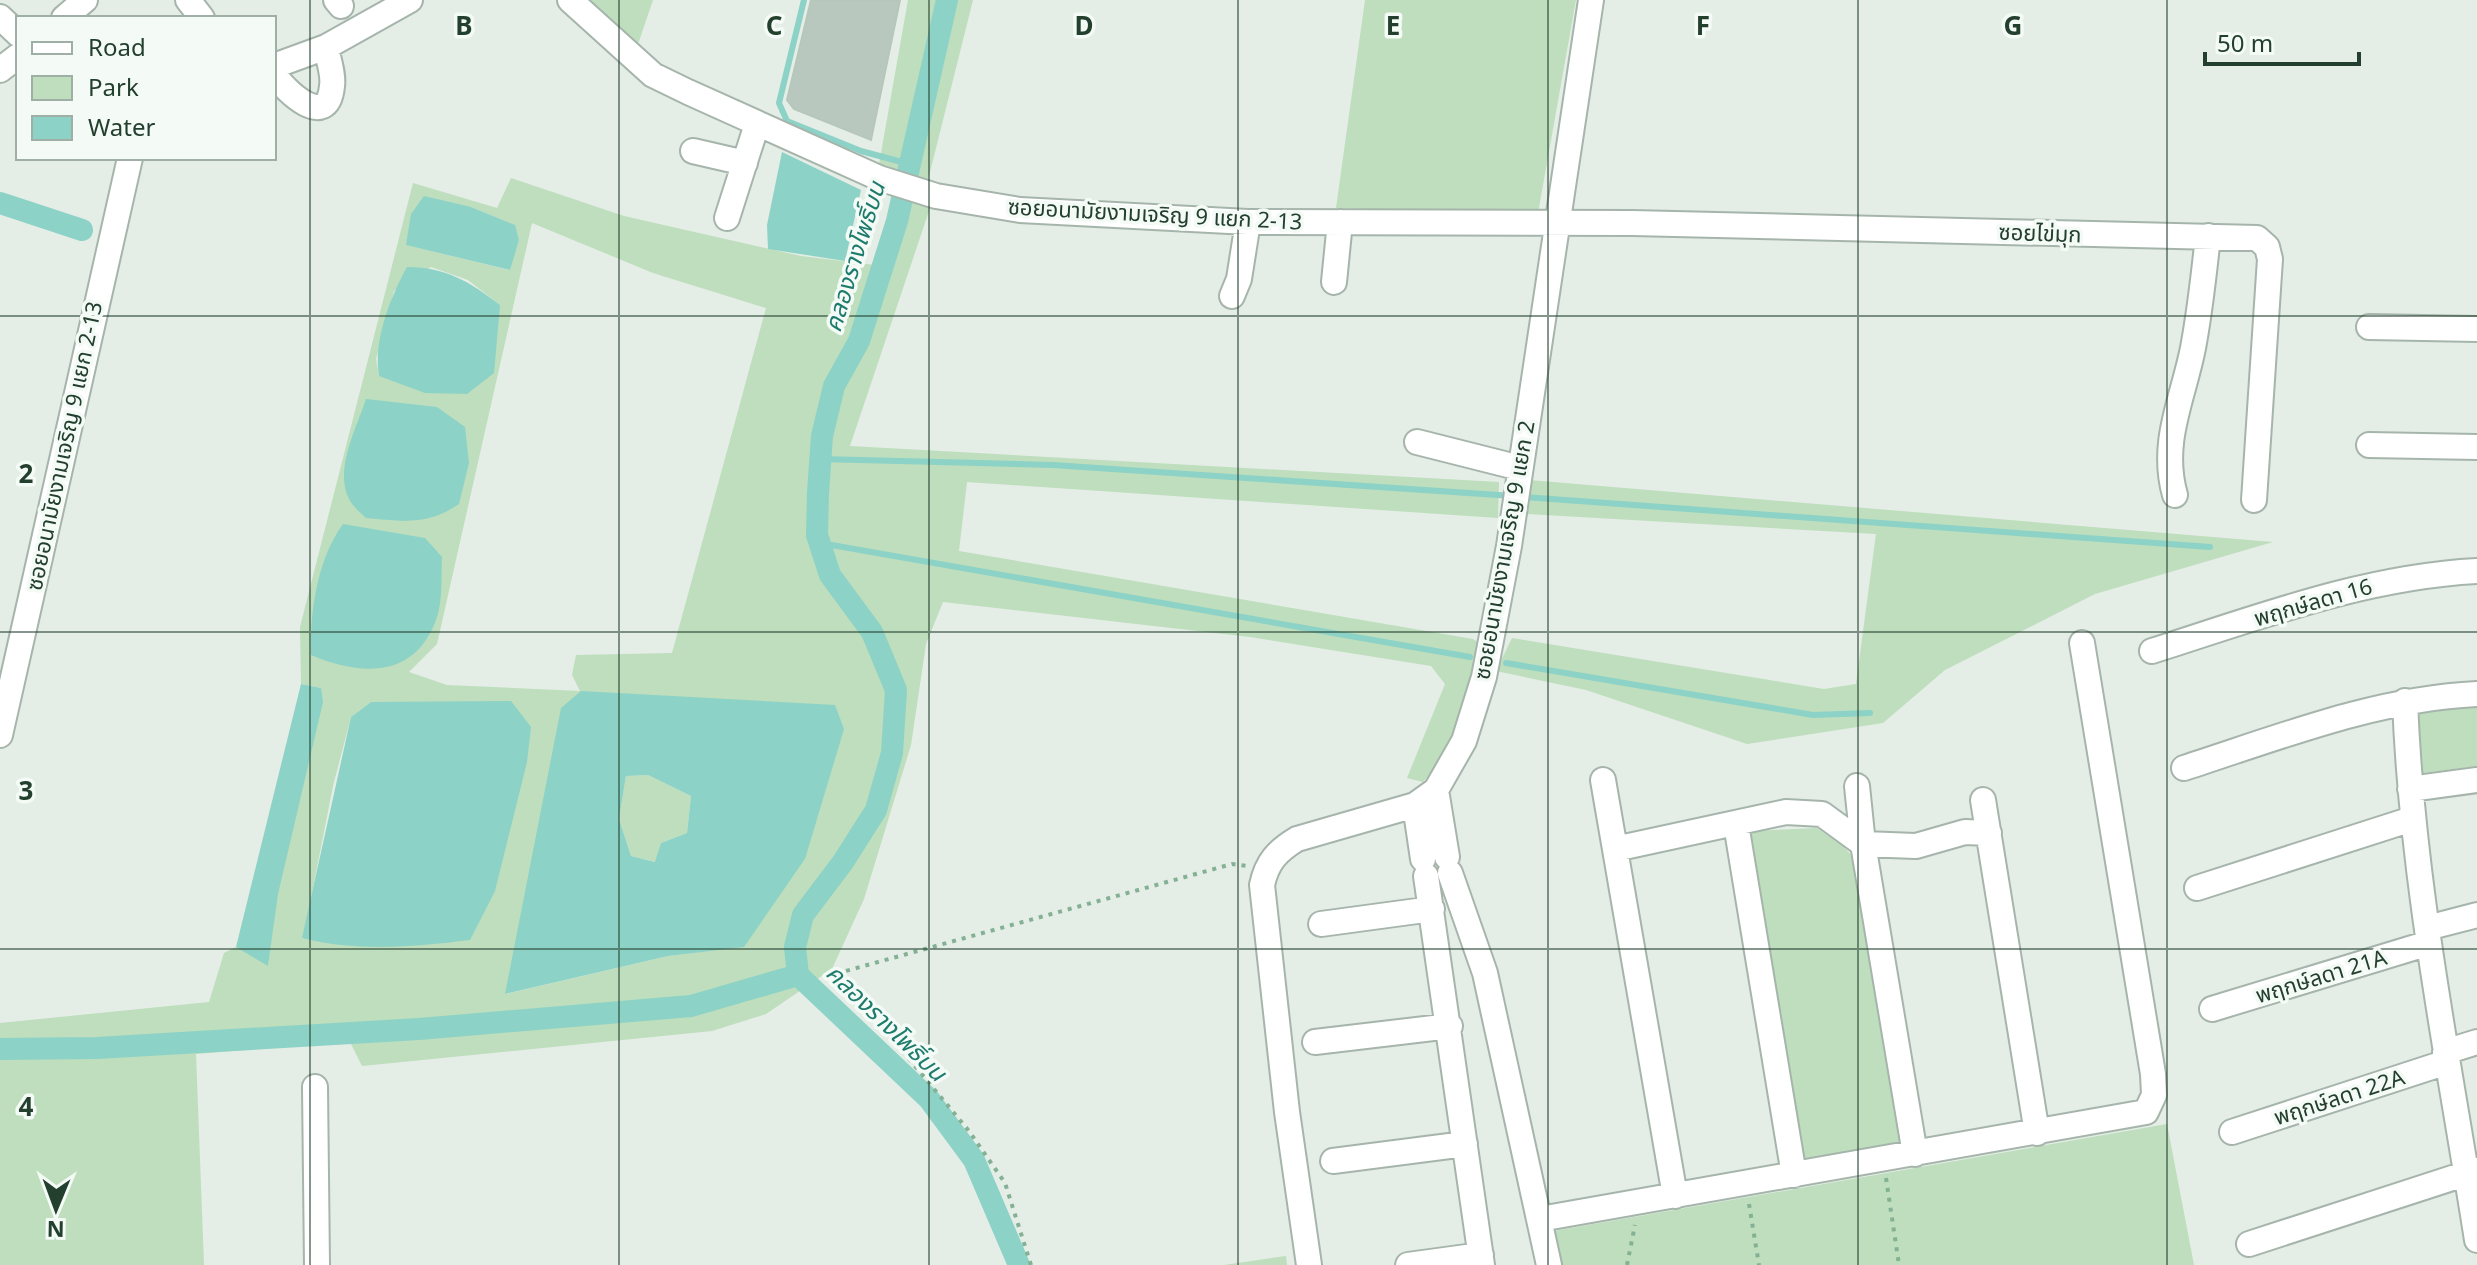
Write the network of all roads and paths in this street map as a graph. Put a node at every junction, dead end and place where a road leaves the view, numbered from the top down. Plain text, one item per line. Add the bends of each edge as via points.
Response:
1 (85, 0) edge
2 (188, 0) edge
3 (410, 0) edge
4 (570, 0) edge
5 (1591, 0) edge
6 (66, 16) edge
7 (200, 16) edge
8 (0, 17) edge
9 (16, 32) edge
10 (326, 47) junction
11 (16, 58) edge
12 (276, 65) edge
13 (0, 70) edge
14 (276, 77) edge
15 (757, 124) junction
16 (693, 151) dead end
17 (130, 160) edge
18 (745, 163) junction
19 (727, 218) dead end
20 (1248, 222) junction
21 (1340, 222) junction
22 (1555, 225) junction
23 (2208, 236) junction
24 (1334, 282) dead end
25 (1232, 296) dead end
26 (2369, 327) dead end
27 (2477, 329) edge
28 (1417, 442) dead end
29 (2369, 445) dead end
30 (2477, 447) edge
31 (1517, 491) junction
32 (2175, 495) dead end
33 (2254, 500) dead end
34 (2477, 571) edge
35 (2082, 643) dead end
36 (2152, 651) dead end
37 (2477, 694) edge
38 (2405, 701) junction
39 (0, 735) edge
40 (2184, 768) dead end
41 (1603, 780) dead end
42 (2477, 780) edge
43 (1857, 786) dead end
44 (2410, 789) junction
45 (1436, 790) junction
46 (1983, 800) dead end
47 (1415, 805) junction
48 (2412, 819) junction
49 (1736, 824) junction
50 (1989, 833) junction
51 (1863, 844) junction
52 (1615, 849) junction
53 (1266, 868) junction
54 (1437, 879) junction
55 (2197, 888) dead end
56 (2477, 915) edge
57 (1321, 924) dead end
58 (2428, 936) junction
59 (2212, 1009) dead end
60 (1450, 1026) junction
61 (1315, 1042) dead end
62 (2477, 1042) edge
63 (2446, 1057) junction
64 (315, 1087) dead end
65 (2232, 1132) dead end
66 (2037, 1133) junction
67 (1465, 1144) junction
68 (1915, 1154) junction
69 (1883, 1160) junction
70 (1333, 1161) dead end
71 (2471, 1172) edge
72 (1794, 1175) junction
73 (1745, 1183) junction
74 (1675, 1196) junction
75 (1632, 1203) junction
76 (1540, 1219) junction
77 (2477, 1240) edge
78 (2249, 1244) dead end
79 (1482, 1260) edge
80 (317, 1265) edge
81 (1031, 1265) edge
82 (1309, 1265) edge
83 (1408, 1265) edge
84 (1549, 1265) edge
85 (1627, 1265) edge
86 (1759, 1265) edge
87 (1899, 1265) edge

1 - 6 street
2 - 7 street
3 - 10 street
4 - 15 street, ซอยอนามัยงามเจริญ 9 แยก 2-13 via 653,75
5 - 22 street, ซอยอนามัยงามเจริญ 9 แยก 2
8 - 9 street
10 - 12 street
10 - 14 street via 333,86 327,101 304,106
11 - 13 street
15 - 18 street
15 - 20 street, ซอยอนามัยงามเจริญ 9 แยก 2-13 via 879,178 936,196 1020,210
16 - 18 street
17 - 39 street, ซอยอนามัยงามเจริญ 9 แยก 2-13
18 - 19 street
20 - 21 street, ซอยอนามัยงามเจริญ 9 แยก 2-13
20 - 25 street
21 - 22 street, ซอยอนามัยงามเจริญ 9 แยก 2-13
21 - 24 street
22 - 23 street, ซอยไข่มุก
22 - 31 street, ซอยอนามัยงามเจริญ 9 แยก 2
23 - 32 street via 2192,352 2169,450
23 - 33 street, ซอยไข่มุก via 2257,238 2270,259
26 - 27 street
28 - 31 street
29 - 30 street
31 - 45 street, ซอยอนามัยงามเจริญ 9 แยก 2 via 1484,677 1464,741
34 - 36 street, พฤกษ์ลดา 16 via 2433,573 2345,591
35 - 66 street via 2154,1095 2146,1112 2134,1117
37 - 38 street
38 - 40 street
38 - 44 street
41 - 52 street
42 - 44 street
43 - 51 street
44 - 48 street
45 - 47 street, ซอยอนามัยงามเจริญ 9 แยก 2
45 - 54 street
46 - 50 street
47 - 53 street, ซอยอนามัยงามเจริญ 9 แยก 2 via 1297,839 1280,849
47 - 54 street
48 - 55 street
48 - 58 street
49 - 51 street via 1786,812 1822,814
49 - 52 street
49 - 72 street
50 - 51 street via 1965,832 1916,846
50 - 66 street
51 - 68 street
52 - 74 street
53 - 81 path via 1232,864 842,972 844,989 959,1119 1005,1183
53 - 82 street via 1264,917
54 - 57 street
54 - 60 street
54 - 76 street via 1485,973
56 - 58 street, พฤกษ์ลดา 21A
58 - 59 street, พฤกษ์ลดา 21A
58 - 63 street
60 - 61 street
60 - 67 street
62 - 63 street, พฤกษ์ลดา 22A
63 - 65 street, พฤกษ์ลดา 22A
63 - 71 street
64 - 80 street
66 - 68 street
67 - 70 street
67 - 79 street
68 - 69 street
69 - 72 street
69 - 87 path
71 - 77 street
71 - 78 street
72 - 73 street
73 - 74 street
73 - 86 path
74 - 75 street
75 - 76 street
75 - 85 path via 1636,1230
76 - 84 street
79 - 83 street

